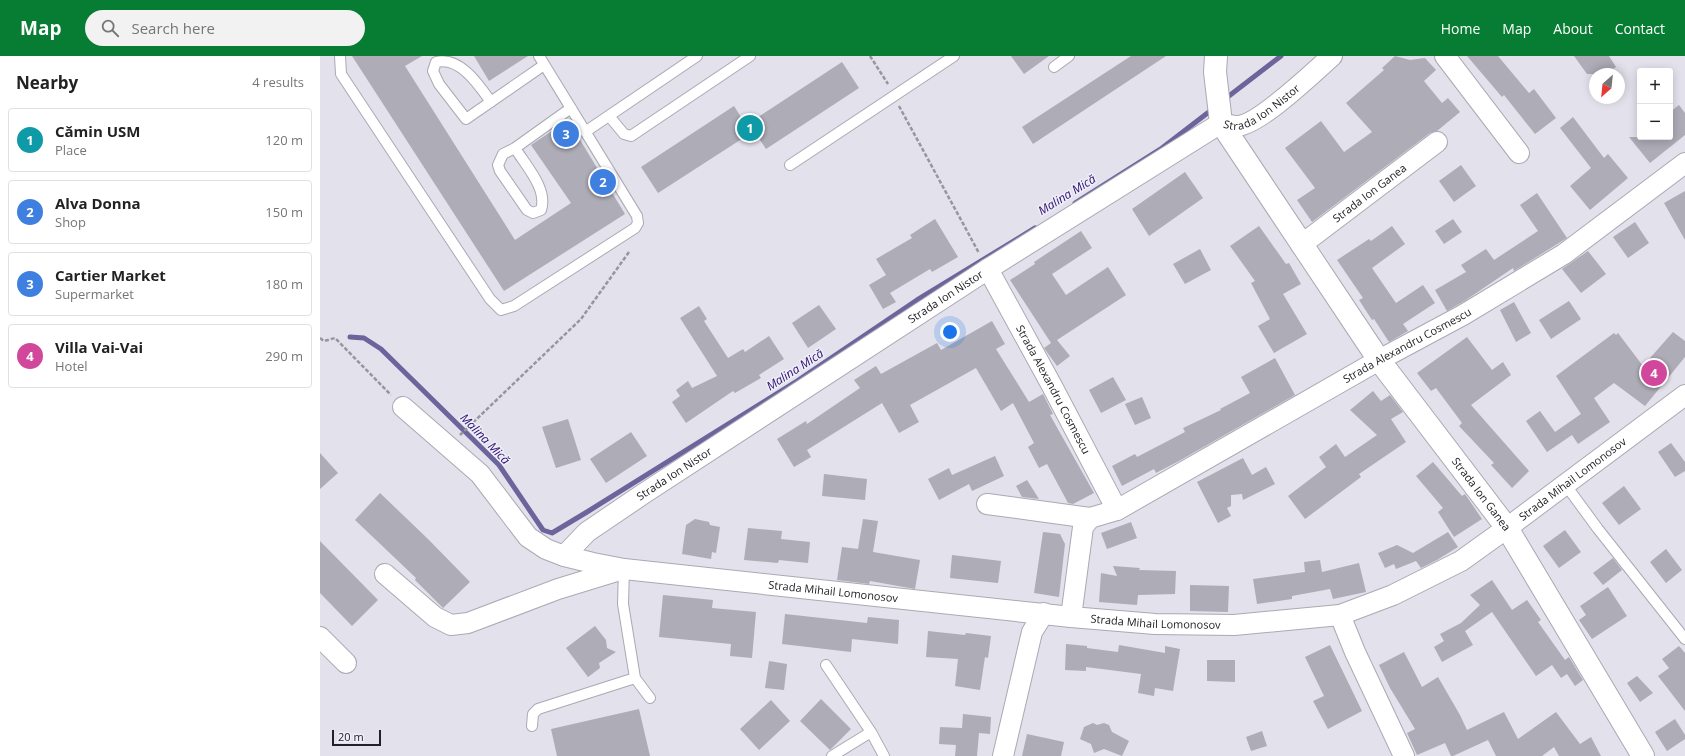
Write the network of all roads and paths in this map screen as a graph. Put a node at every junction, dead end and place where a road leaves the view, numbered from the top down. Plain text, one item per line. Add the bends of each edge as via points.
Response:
1 (340, 56) edge
2 (697, 56) edge
3 (750, 56) edge
4 (870, 56) edge
5 (954, 56) edge
6 (1069, 56) edge
7 (1216, 56) edge
8 (1332, 56) edge
9 (1445, 56) edge
10 (542, 60) edge
11 (1054, 67) dead end
12 (894, 95) junction
13 (491, 102) junction
14 (571, 108) junction
15 (609, 116) junction
16 (1221, 123) junction
17 (585, 132) junction
18 (1437, 142) dead end
19 (515, 148) junction
20 (1518, 153) dead end
21 (1685, 163) edge
22 (790, 165) dead end
23 (1302, 245) junction
24 (629, 252) dead end
25 (988, 269) junction
26 (320, 338) edge
27 (1379, 360) junction
28 (1685, 395) edge
29 (403, 407) joint
30 (460, 434) dead end
31 (1565, 484) junction
32 (987, 504) dead end
33 (1117, 510) junction
34 (1090, 518) junction
35 (1507, 528) junction
36 (564, 556) junction
37 (624, 569) junction
38 (385, 574) dead end
39 (1044, 613) junction
40 (1340, 614) junction
41 (1071, 617) junction
42 (320, 637) edge
43 (1685, 639) edge
44 (346, 663) dead end
45 (826, 665) dead end
46 (635, 678) junction
47 (650, 698) dead end
48 (532, 726) dead end
49 (871, 732) junction
50 (832, 756) edge
51 (884, 756) edge
52 (1003, 756) edge
53 (1404, 756) edge
54 (1643, 756) edge

1 - 17 lane via 341,74 490,299 501,310 514,306 635,228 638,223 637,216
2 - 15 lane
3 - 15 lane via 631,136 624,134
4 - 12 path
5 - 12 lane
6 - 11 lane
7 - 16 street via 1215,72
8 - 16 street, Strada Ion Nistor via 1270,110 1237,126
9 - 20 street
10 - 13 lane
10 - 14 lane
12 - 22 lane
12 - 25 path
13 - 13 lane via 463,65 443,58 436,62 433,71 439,84 466,119
14 - 17 lane
14 - 19 lane
15 - 17 lane
16 - 23 street, Strada Ion Ganea
16 - 25 street, Strada Ion Nistor
18 - 23 street, Strada Ion Ganea
19 - 19 lane via 503,154 498,165 527,210 533,213 541,210 541,189
21 - 27 street, Strada Alexandru Cosmescu via 1564,254 1463,315
23 - 27 street, Strada Ion Ganea
24 - 30 path via 581,319
25 - 33 street, Strada Alexandru Cosmescu
25 - 36 street, Strada Ion Nistor via 643,494 587,532
26 - 29 path via 335,338
27 - 33 street, Strada Alexandru Cosmescu
27 - 35 street, Strada Ion Ganea
28 - 31 street, Strada Mihail Lomonosov
29 - 36 street, Strada Mihail Lomonosov via 480,474 528,537 546,549
31 - 35 street, Strada Mihail Lomonosov
31 - 43 lane
32 - 34 street, Strada Alexandru Cosmescu
33 - 34 street, Strada Alexandru Cosmescu
34 - 41 street via 1083,527
35 - 40 street, Strada Mihail Lomonosov via 1461,561 1438,573 1393,595
35 - 54 street, Strada Ion Ganea
36 - 37 street, Strada Mihail Lomonosov
37 - 38 street via 558,589 468,623 451,625 435,617
37 - 39 street, Strada Mihail Lomonosov
37 - 46 lane via 623,604
39 - 41 street, Strada Mihail Lomonosov
39 - 52 street via 1032,632
40 - 41 street, Strada Mihail Lomonosov via 1234,625 1156,624
40 - 53 street
42 - 44 street
45 - 49 lane
46 - 47 lane
46 - 48 lane via 538,709 533,714
49 - 50 lane
49 - 51 lane

